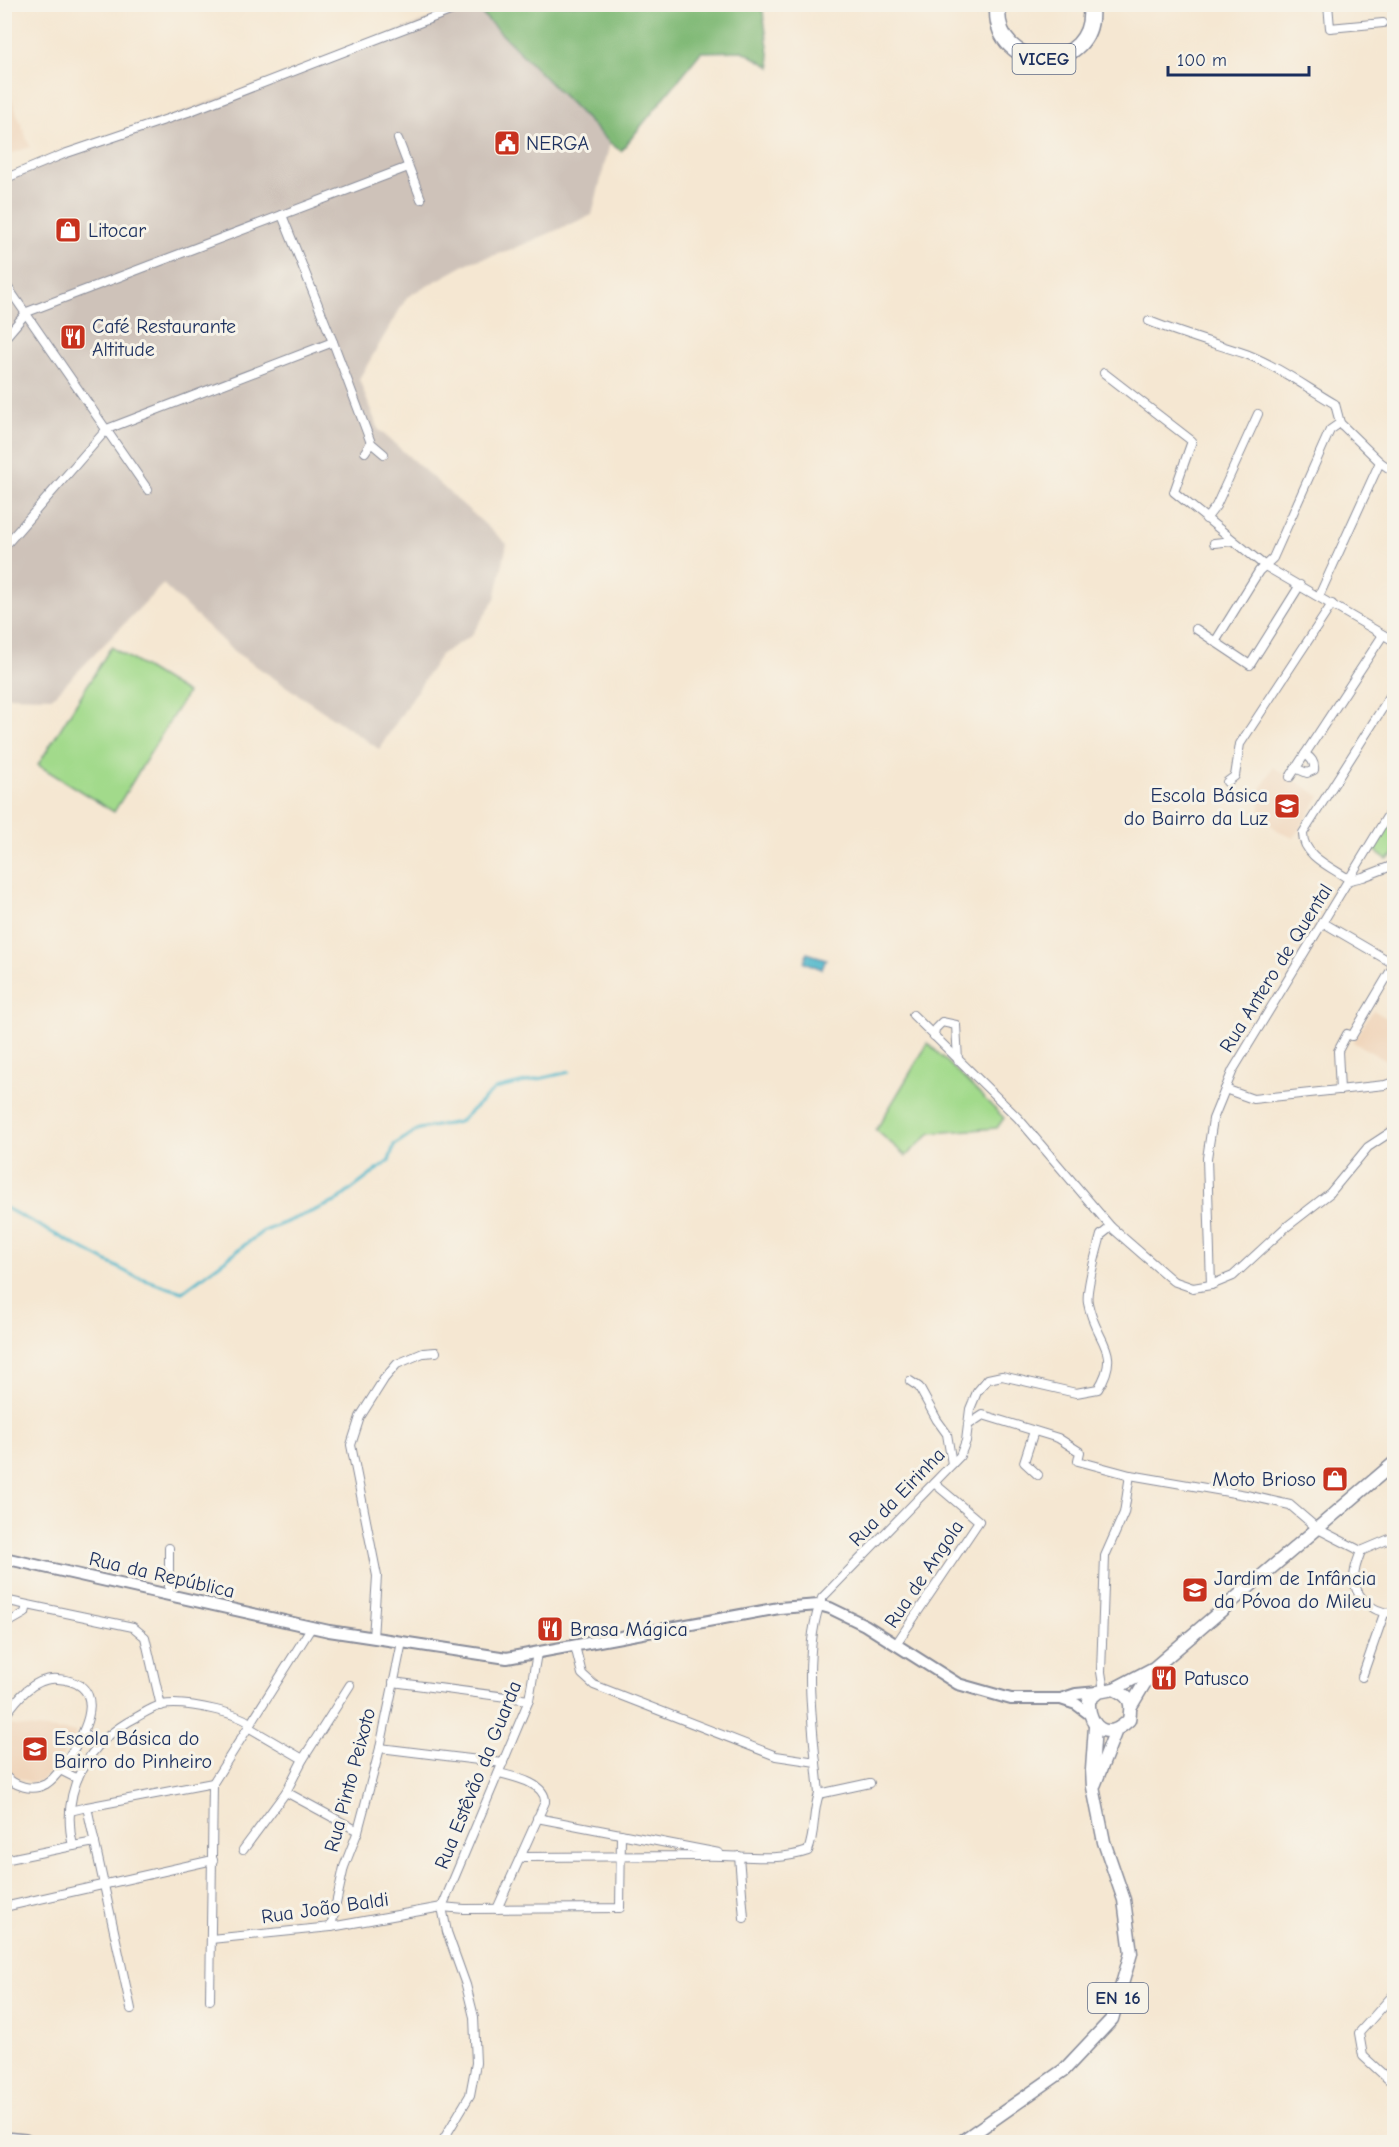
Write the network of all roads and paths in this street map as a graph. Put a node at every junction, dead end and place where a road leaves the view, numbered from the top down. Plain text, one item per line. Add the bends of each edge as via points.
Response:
1 (468, 4) edge
2 (1090, 4) edge
3 (1328, 4) edge
4 (997, 5) edge
5 (1383, 23) dead end
6 (398, 139) dead end
7 (408, 167) junction
8 (4, 179) edge
9 (421, 199) dead end
10 (282, 215) junction
11 (4, 282) edge
12 (27, 312) junction
13 (1149, 321) dead end
14 (4, 339) edge
15 (333, 342) junction
16 (1104, 373) dead end
17 (1258, 414) dead end
18 (1340, 423) junction
19 (107, 429) junction
20 (371, 443) junction
21 (365, 452) dead end
22 (384, 454) dead end
23 (1380, 462) junction
24 (1395, 472) edge
25 (148, 489) dead end
26 (1206, 519) junction
27 (1233, 542) junction
28 (1214, 543) dead end
29 (4, 547) edge
30 (1265, 566) junction
31 (1300, 585) junction
32 (1319, 596) junction
33 (1332, 604) junction
34 (1196, 629) dead end
35 (1383, 635) junction
36 (1215, 642) junction
37 (1395, 642) edge
38 (1395, 690) edge
39 (1305, 754) junction
40 (1295, 768) junction
41 (1290, 777) dead end
42 (1227, 782) dead end
43 (1395, 805) edge
44 (1386, 818) junction
45 (1395, 823) edge
46 (1395, 865) edge
47 (1350, 880) junction
48 (1322, 922) junction
49 (1395, 965) edge
50 (913, 1015) dead end
51 (934, 1036) junction
52 (958, 1060) junction
53 (1395, 1082) edge
54 (1225, 1089) junction
55 (1340, 1090) junction
56 (1395, 1130) edge
57 (1111, 1227) junction
58 (1211, 1285) junction
59 (436, 1352) dead end
60 (910, 1381) dead end
61 (968, 1425) junction
62 (1034, 1431) junction
63 (1395, 1463) edge
64 (952, 1464) junction
65 (1038, 1475) dead end
66 (1130, 1475) junction
67 (934, 1483) junction
68 (1318, 1529) junction
69 (1395, 1537) edge
70 (169, 1548) dead end
71 (1361, 1551) junction
72 (4, 1558) edge
73 (169, 1594) junction
74 (4, 1599) edge
75 (27, 1605) junction
76 (825, 1607) junction
77 (1395, 1613) edge
78 (1384, 1614) junction
79 (4, 1625) edge
80 (311, 1628) junction
81 (373, 1638) junction
82 (402, 1642) junction
83 (896, 1644) junction
84 (575, 1646) junction
85 (537, 1653) junction
86 (1154, 1668) junction
87 (1362, 1677) dead end
88 (393, 1682) junction
89 (350, 1685) dead end
90 (1105, 1690) junction
91 (1061, 1699) junction
92 (529, 1700) junction
93 (160, 1706) junction
94 (1131, 1706) junction
95 (1088, 1713) junction
96 (4, 1717) edge
97 (249, 1725) junction
98 (1095, 1726) junction
99 (1116, 1730) junction
100 (83, 1734) junction
101 (100, 1743) junction
102 (380, 1748) junction
103 (303, 1759) junction
104 (816, 1762) junction
105 (503, 1763) junction
106 (60, 1770) junction
107 (500, 1773) junction
108 (4, 1775) edge
109 (76, 1778) junction
110 (213, 1783) junction
111 (870, 1783) dead end
112 (1094, 1787) junction
113 (286, 1792) junction
114 (819, 1794) junction
115 (87, 1807) junction
116 (70, 1811) junction
117 (537, 1818) junction
118 (358, 1831) junction
119 (621, 1834) junction
120 (94, 1842) junction
121 (73, 1846) junction
122 (243, 1850) dead end
123 (726, 1854) junction
124 (620, 1856) junction
125 (738, 1856) junction
126 (521, 1857) junction
127 (4, 1860) edge
128 (213, 1860) junction
129 (105, 1886) junction
130 (4, 1907) edge
131 (442, 1907) junction
132 (497, 1909) junction
133 (744, 1918) dead end
134 (331, 1927) junction
135 (212, 1939) junction
136 (1395, 1994) edge
137 (210, 2000) dead end
138 (131, 2009) dead end
139 (1395, 2081) edge
140 (4, 2140) edge
141 (25, 2142) edge
142 (442, 2142) edge
143 (961, 2142) edge

1 - 8 street
2 - 4 highway, VICEG via 1089,27 1082,41 1071,52 1041,60 1013,48 998,22
3 - 5 street via 1330,28
6 - 7 street
7 - 9 street
7 - 10 street
10 - 12 street
10 - 15 street
11 - 12 street
12 - 14 street
12 - 19 street
13 - 18 street via 1266,363 1335,404
15 - 19 street
15 - 20 street
16 - 26 street via 1192,441 1174,492
17 - 26 street via 1216,506
18 - 23 street
18 - 30 street via 1330,430 1273,558
19 - 25 street
19 - 29 street
20 - 21 street
20 - 22 street
23 - 24 street
23 - 32 street
26 - 27 street
27 - 28 street
27 - 30 street
30 - 31 street
30 - 36 street
31 - 32 street
31 - 36 street via 1250,665
32 - 33 street
33 - 35 street
33 - 42 street via 1240,744 1235,776
34 - 36 street
35 - 37 street
35 - 39 street
38 - 47 street via 1303,833 1308,851
39 - 40 street
39 - 40 street via 1311,758 1314,770 1307,773
40 - 41 street
43 - 44 street, Rua Antero de Quental
44 - 45 street
44 - 47 street, Rua Antero de Quental
46 - 47 street
47 - 48 street, Rua Antero de Quental
48 - 49 street
48 - 54 street, Rua Antero de Quental
49 - 55 street via 1352,1036 1347,1034 1338,1051
50 - 51 street
51 - 52 street
51 - 52 street via 942,1022 956,1024
52 - 57 street via 1018,1118
53 - 55 street
54 - 55 street via 1253,1099
54 - 58 street, Rua Antero de Quental via 1213,1119 1208,1158
56 - 58 street via 1368,1147 1330,1193 1233,1276
57 - 58 street via 1173,1281 1193,1288
57 - 61 street, Rua da Eirinha via 1101,1235 1087,1301 1095,1329 1109,1354 1107,1374 1098,1389 1076,1393 1002,1376 988,1379 970,1408
59 - 81 street via 397,1364 360,1417 351,1445 377,1576
60 - 64 street via 919,1387 947,1434
61 - 62 street via 983,1415
61 - 64 street, Rua da Eirinha via 960,1456
62 - 65 street via 1024,1462
62 - 66 street via 1058,1438 1080,1452 1078,1461
63 - 68 main road
64 - 67 street, Rua da Eirinha
66 - 68 street via 1290,1504
66 - 90 street via 1124,1513 1105,1557 1101,1672
67 - 76 street, Rua da Eirinha via 822,1598
67 - 83 street, Rua de Angola via 979,1521
68 - 71 street
68 - 86 main road
69 - 71 street
70 - 73 street
71 - 78 street via 1354,1572 1356,1588 1364,1603
72 - 73 street, Rua da República
73 - 80 street, Rua da República
74 - 75 street
75 - 79 street via 25,1613
75 - 93 street via 133,1627 140,1632 145,1637
76 - 83 street
76 - 84 street, Rua da República via 779,1608
76 - 104 street via 814,1626 810,1673
77 - 78 street
78 - 87 street
80 - 81 street, Rua da República
80 - 97 street
81 - 82 street, Rua da República
82 - 85 street, Rua da República via 507,1658
82 - 88 street, Rua Pinto Peixoto
83 - 91 street via 958,1684 1011,1699
84 - 85 street, Rua da República
84 - 104 street via 582,1674 594,1685 776,1756
85 - 92 street, Rua Estêvão da Guarda
86 - 90 main road
86 - 94 main road
88 - 92 street
88 - 102 street, Rua Pinto Peixoto
89 - 103 street
90 - 91 street
90 - 94 main road via 1126,1694
90 - 95 main road via 1089,1700
91 - 95 street
92 - 105 street, Rua Estêvão da Guarda
93 - 97 street via 196,1705 241,1716
93 - 101 street via 125,1723
94 - 99 main road via 1129,1720
95 - 98 main road
96 - 100 street via 20,1696 36,1684 56,1678 75,1682 87,1693 90,1713
97 - 103 street
97 - 110 street
98 - 99 main road
98 - 112 main road, EN 16
99 - 112 main road
100 - 101 street
100 - 106 street
101 - 109 street
102 - 105 street
102 - 118 street, Rua Pinto Peixoto
103 - 113 street
104 - 114 street
105 - 107 street, Rua Estêvão da Guarda
106 - 108 street via 45,1784 28,1788 13,1784
106 - 109 street
107 - 117 street via 540,1789 545,1802
107 - 131 street, Rua Estêvão da Guarda
109 - 116 street
110 - 115 street
110 - 128 street
111 - 114 street
112 - 143 main road, EN 16 via 1104,1842 1124,1900 1131,1953 1112,2019 1064,2070
113 - 118 street
113 - 122 street
114 - 125 street via 808,1851 792,1857
115 - 116 street
115 - 120 street
116 - 121 street
117 - 119 street
117 - 126 street
118 - 134 street, Rua Pinto Peixoto via 344,1867
119 - 123 street
119 - 124 street
120 - 121 street
120 - 129 street
121 - 127 street
123 - 124 street
123 - 125 street
124 - 126 street
124 - 132 street, Rua João Baldi via 620,1908
125 - 133 street
126 - 132 street
128 - 129 street
128 - 135 street
129 - 130 street
129 - 138 street
131 - 132 street, Rua João Baldi
131 - 134 street, Rua João Baldi
131 - 142 street via 474,2017 476,2063 470,2094
134 - 135 street, Rua João Baldi
135 - 137 street
136 - 139 street via 1359,2033 1363,2056
140 - 141 highway

